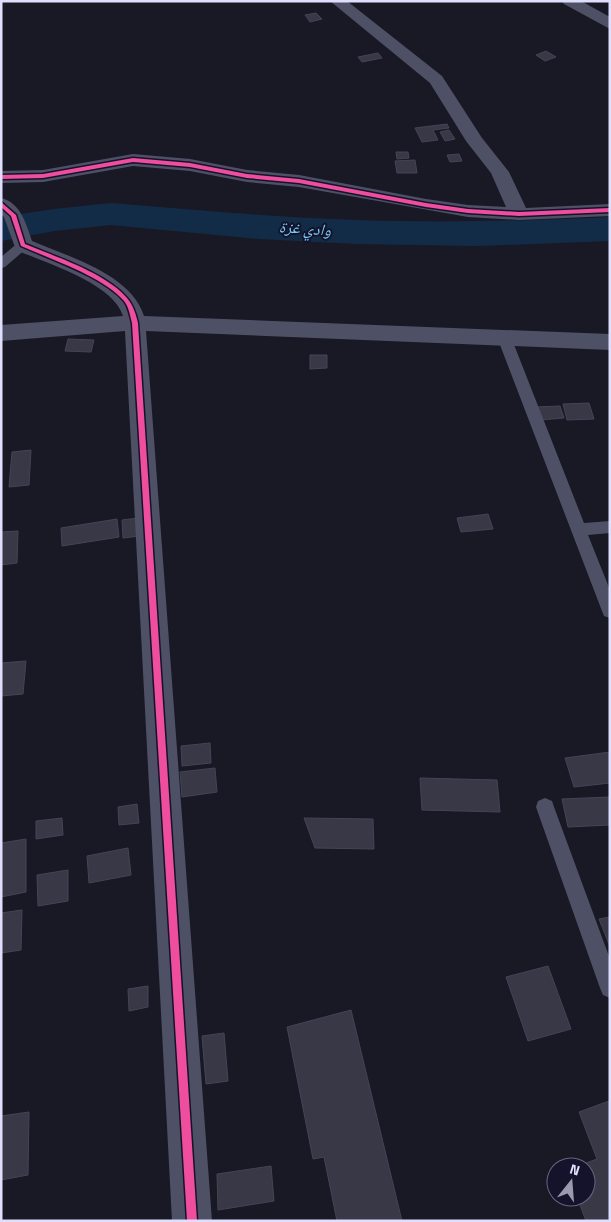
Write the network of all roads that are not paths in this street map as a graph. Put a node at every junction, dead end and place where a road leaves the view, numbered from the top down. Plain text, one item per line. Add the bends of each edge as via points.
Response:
1 (337, 1) edge
2 (569, 1) edge
3 (610, 24) edge
4 (1, 177) edge
5 (7, 210) edge
6 (610, 210) edge
7 (519, 214) junction
8 (22, 241) junction
9 (1, 264) edge
10 (135, 324) junction
11 (1, 333) edge
12 (504, 337) junction
13 (610, 342) edge
14 (610, 527) edge
15 (578, 530) junction
16 (610, 610) edge
17 (545, 807) dead end
18 (610, 988) edge
19 (192, 1221) edge

1 - 7 street via 436,80 475,141 500,172
2 - 3 street
4 - 7 street via 43,176 133,160 299,181 426,206
5 - 8 street
6 - 7 street
8 - 9 lane
8 - 10 street via 101,281 124,298
10 - 11 street
10 - 12 street
10 - 19 street
12 - 13 street
12 - 15 lane
14 - 15 lane
15 - 16 lane
17 - 18 lane

